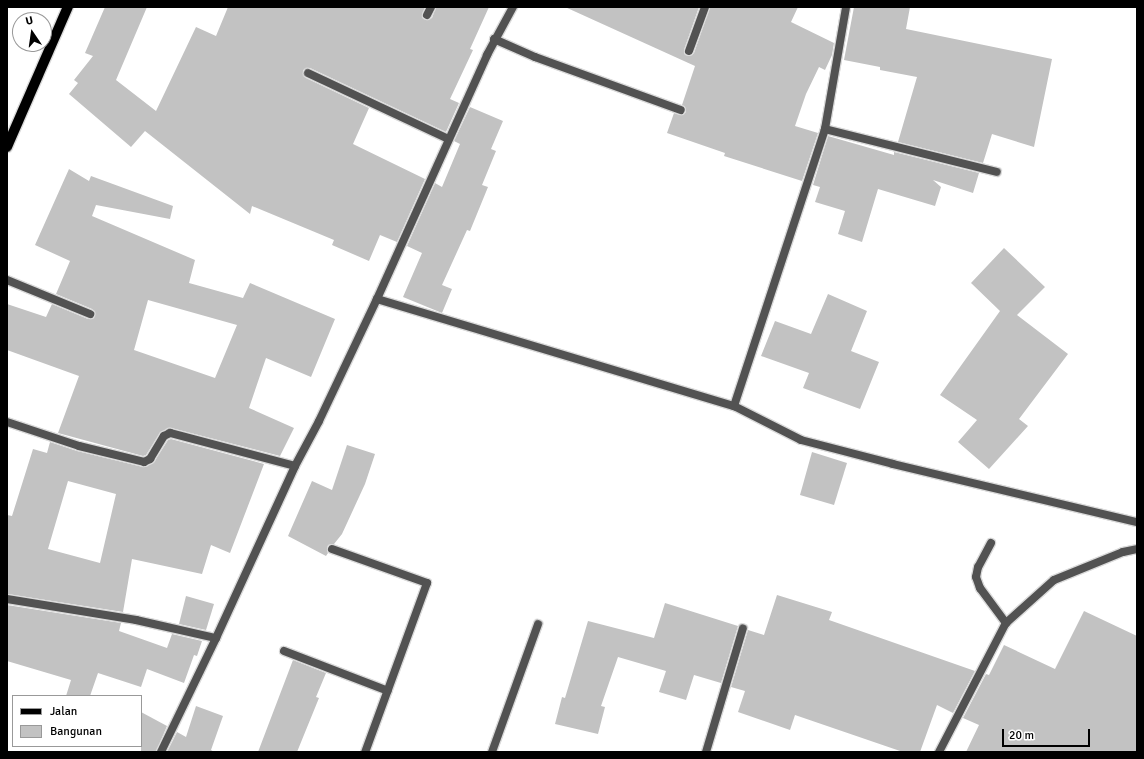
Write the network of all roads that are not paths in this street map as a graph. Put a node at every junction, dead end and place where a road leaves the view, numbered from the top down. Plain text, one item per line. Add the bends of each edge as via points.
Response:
1 (68, 7) edge
2 (431, 7) edge
3 (513, 7) edge
4 (705, 7) edge
5 (846, 7) edge
6 (427, 15) dead end
7 (496, 40) junction
8 (689, 51) dead end
9 (308, 73) dead end
10 (681, 110) dead end
11 (825, 129) junction
12 (448, 139) junction
13 (7, 147) edge
14 (997, 172) dead end
15 (7, 280) edge
16 (377, 299) junction
17 (90, 314) dead end
18 (734, 406) junction
19 (7, 422) edge
20 (294, 466) junction
21 (1137, 522) edge
22 (992, 543) dead end
23 (332, 549) dead end
24 (1137, 549) edge
25 (7, 599) edge
26 (1006, 623) junction
27 (538, 624) dead end
28 (743, 628) dead end
29 (216, 638) junction
30 (284, 651) dead end
31 (388, 691) junction
32 (161, 752) edge
33 (365, 752) edge
34 (492, 752) edge
35 (706, 752) edge
36 (939, 752) edge

1 - 13 main road
2 - 6 street
3 - 7 street
4 - 8 street
5 - 11 street
7 - 10 street via 494,39
7 - 12 street
9 - 12 street
11 - 14 street
11 - 18 street
12 - 16 street
15 - 17 street
16 - 18 street
16 - 20 street
18 - 21 street via 801,440
19 - 20 street via 79,446 144,462 150,459 164,436 170,433
20 - 29 street
22 - 26 street via 978,567 976,577 980,588
23 - 31 street via 427,583
24 - 26 street via 1123,552 1054,580
25 - 29 street via 136,620
26 - 36 street
27 - 34 street
28 - 35 street
29 - 32 street
30 - 31 street
31 - 33 street

